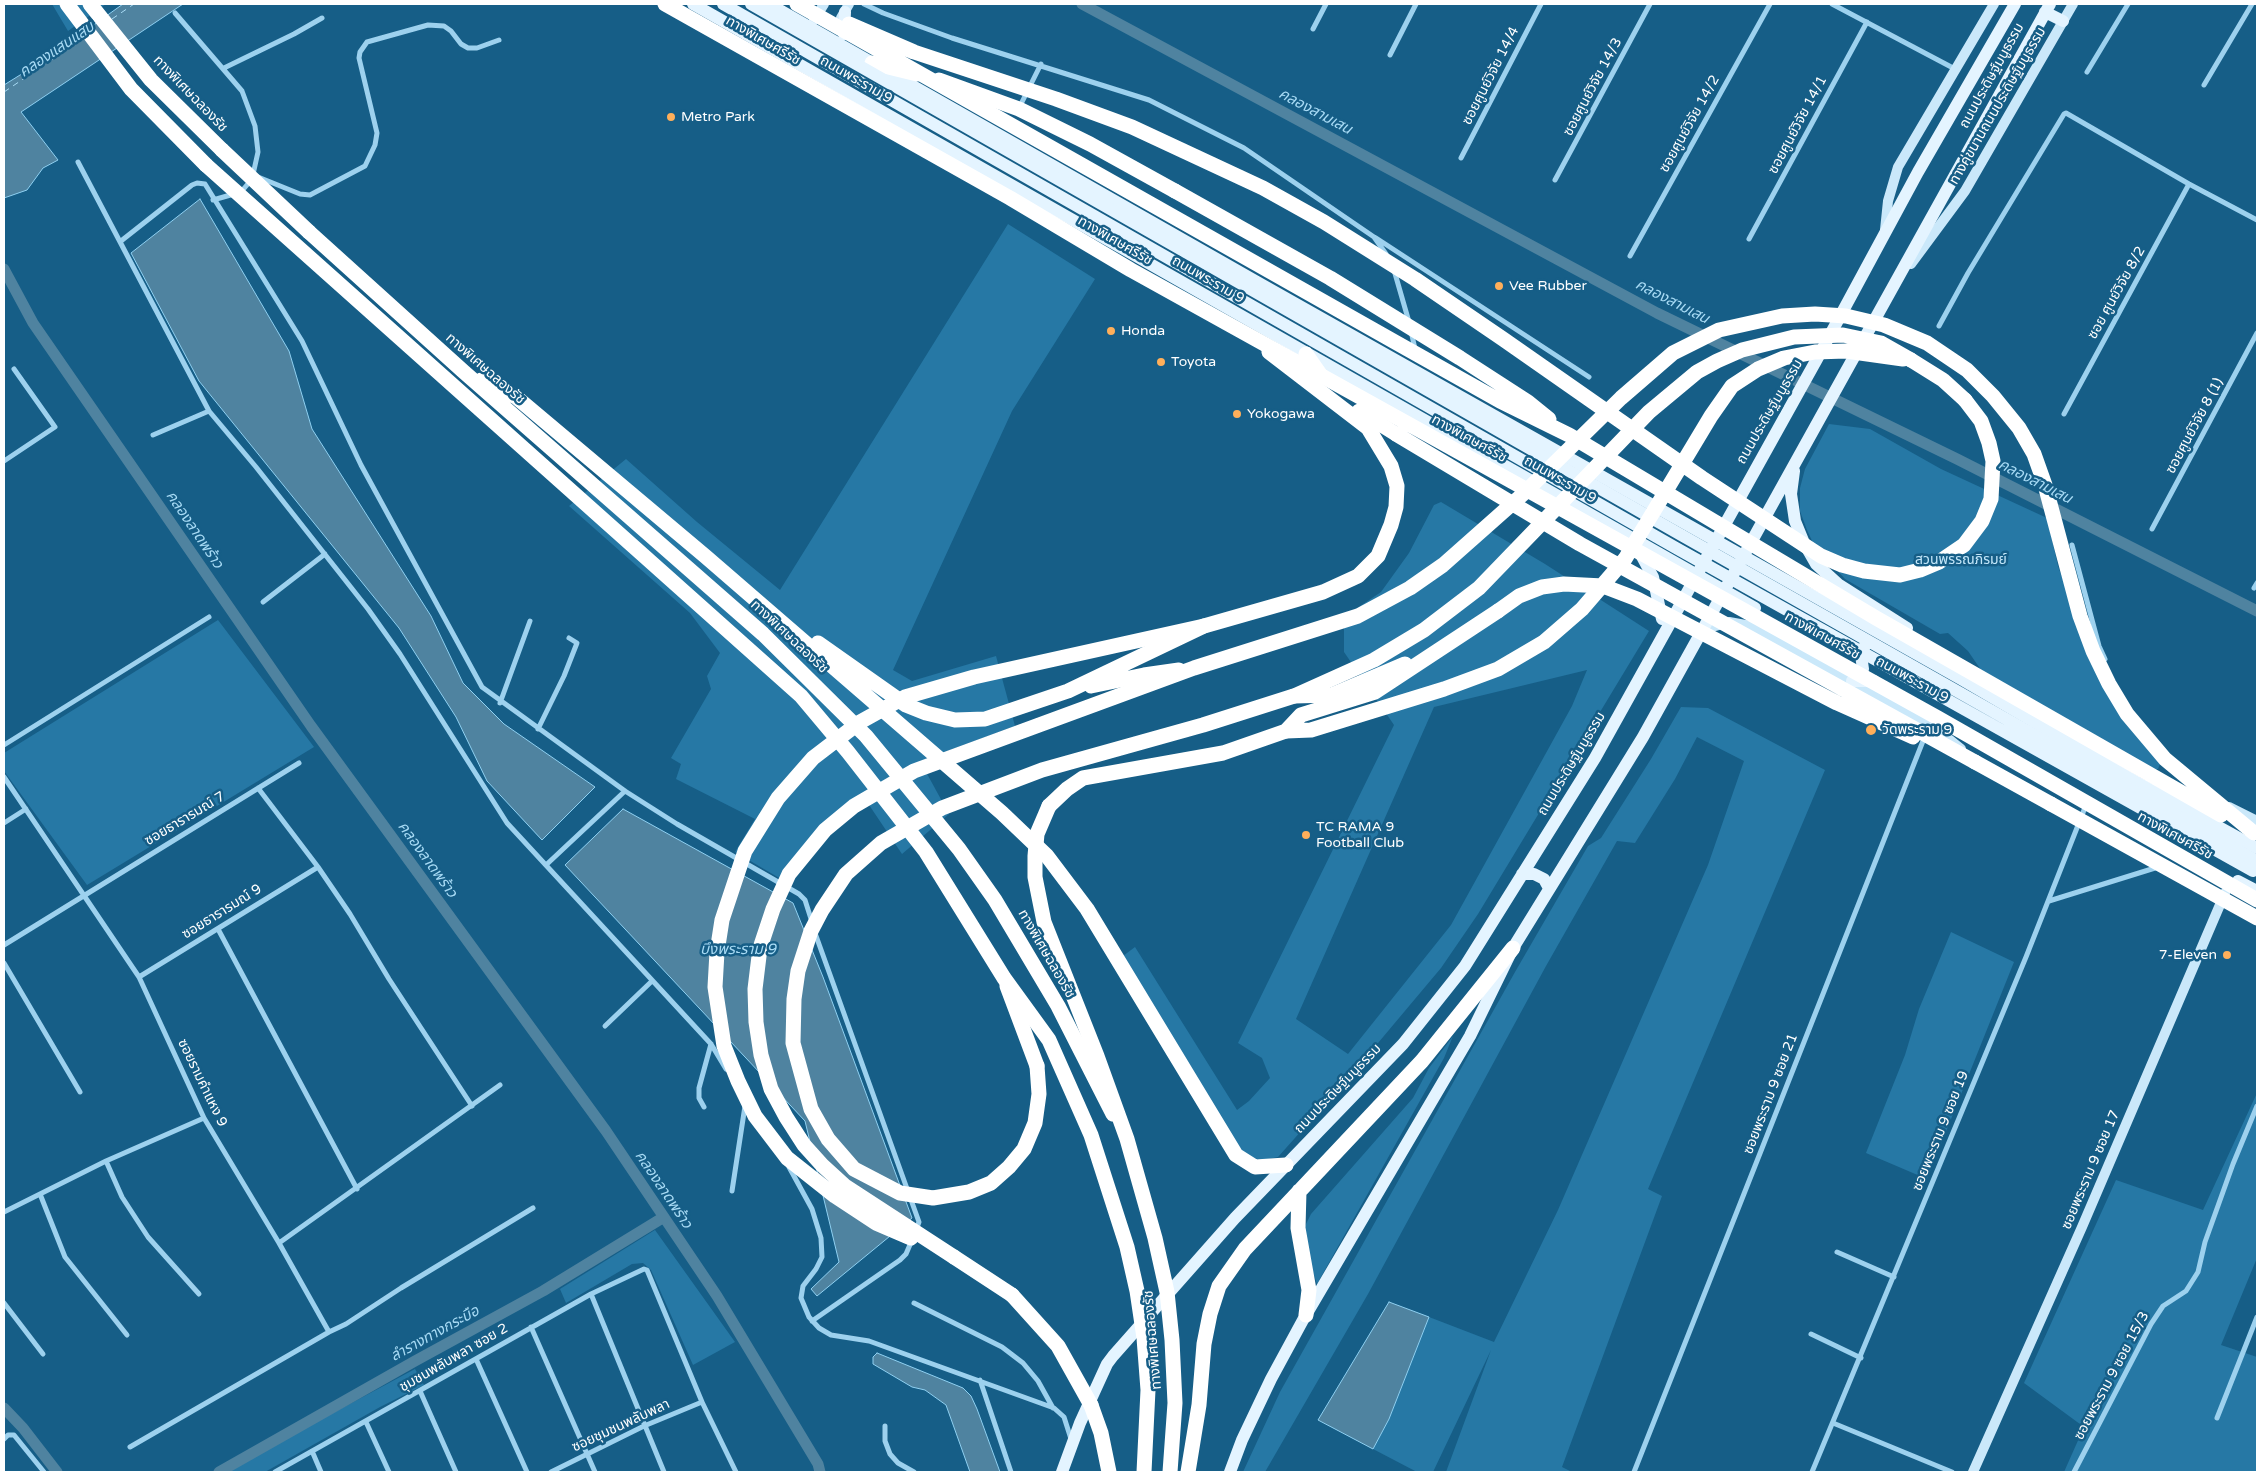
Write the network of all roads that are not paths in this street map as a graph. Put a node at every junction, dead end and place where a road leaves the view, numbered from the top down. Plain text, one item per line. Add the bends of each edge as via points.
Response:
1 (67, 4) edge
2 (90, 4) edge
3 (665, 4) edge
4 (692, 4) edge
5 (723, 4) edge
6 (751, 4) edge
7 (769, 4) edge
8 (797, 4) edge
9 (802, 4) edge
10 (824, 4) edge
11 (864, 4) edge
12 (1326, 4) edge
13 (1416, 4) edge
14 (1541, 4) edge
15 (1650, 4) edge
16 (1770, 4) edge
17 (1832, 4) edge
18 (1994, 4) edge
19 (2015, 4) edge
20 (2073, 4) edge
21 (2128, 4) edge
22 (2252, 4) edge
23 (847, 8) edge
24 (2047, 8) edge
25 (175, 14) dead end
26 (322, 18) dead end
27 (2063, 21) junction
28 (1867, 22) junction
29 (810, 27) junction
30 (1313, 29) dead end
31 (830, 39) junction
32 (499, 40) dead end
33 (846, 48) junction
34 (1390, 55) dead end
35 (792, 60) junction
36 (872, 62) junction
37 (1041, 64) junction
38 (224, 68) junction
39 (1955, 69) junction
40 (812, 72) junction
41 (2087, 72) dead end
42 (2204, 85) dead end
43 (1019, 109) junction
44 (1461, 158) dead end
45 (78, 162) dead end
46 (253, 176) junction
47 (1555, 180) dead end
48 (2189, 184) junction
49 (213, 200) junction
50 (2257, 220) edge
51 (1884, 234) junction
52 (1374, 237) junction
53 (1750, 239) dead end
54 (121, 241) junction
55 (1630, 256) dead end
56 (1890, 292) junction
57 (1939, 326) dead end
58 (1240, 330) junction
59 (2257, 333) edge
60 (1306, 354) junction
61 (1912, 360) junction
62 (1419, 368) junction
63 (14, 369) dead end
64 (464, 372) junction
65 (1589, 377) dead end
66 (209, 411) junction
67 (2064, 414) dead end
68 (152, 435) dead end
69 (1569, 435) junction
70 (4, 461) edge
71 (1575, 462) junction
72 (1795, 464) junction
73 (1731, 512) junction
74 (2152, 529) dead end
75 (1632, 538) junction
76 (1715, 540) junction
77 (2072, 546) dead end
78 (325, 554) junction
79 (1744, 556) junction
80 (2076, 563) junction
81 (2058, 566) dead end
82 (1697, 575) junction
83 (1725, 591) junction
84 (263, 602) dead end
85 (764, 605) junction
86 (209, 617) dead end
87 (530, 621) dead end
88 (1204, 626) junction
89 (1664, 633) junction
90 (1884, 635) junction
91 (569, 638) dead end
92 (1698, 639) junction
93 (1445, 647) junction
94 (2107, 663) dead end
95 (1194, 668) junction
96 (1863, 669) junction
97 (1961, 679) junction
98 (1852, 681) junction
99 (1884, 681) junction
100 (2120, 688) dead end
101 (1068, 690) junction
102 (1294, 696) junction
103 (500, 702) junction
104 (1930, 724) junction
105 (538, 729) junction
106 (1286, 732) junction
107 (4, 745) edge
108 (1974, 762) junction
109 (299, 763) dead end
110 (4, 777) edge
111 (2137, 782) junction
112 (258, 788) junction
113 (625, 790) junction
114 (2089, 797) junction
115 (2220, 804) junction
116 (26, 809) junction
117 (4, 823) edge
118 (2078, 823) junction
119 (2256, 834) edge
120 (546, 865) junction
121 (318, 867) junction
122 (2155, 868) junction
123 (2256, 869) edge
124 (1522, 874) junction
125 (2232, 878) junction
126 (1549, 888) junction
127 (2257, 891) edge
128 (83, 894) junction
129 (2257, 900) edge
130 (2049, 901) junction
131 (2221, 903) junction
132 (2257, 919) edge
133 (218, 929) junction
134 (4, 945) edge
135 (1513, 948) junction
136 (4, 963) edge
137 (139, 977) junction
138 (1004, 978) junction
139 (652, 981) junction
140 (605, 1026) dead end
141 (711, 1044) junction
142 (500, 1085) dead end
143 (80, 1092) dead end
144 (745, 1103) junction
145 (472, 1106) junction
146 (2257, 1106) edge
147 (704, 1107) dead end
148 (204, 1118) junction
149 (1127, 1139) junction
150 (106, 1161) junction
151 (1286, 1165) junction
152 (356, 1189) junction
153 (732, 1191) dead end
154 (1299, 1191) junction
155 (40, 1194) junction
156 (533, 1208) dead end
157 (4, 1212) edge
158 (279, 1243) junction
159 (1838, 1252) dead end
160 (954, 1257) junction
161 (1894, 1277) junction
162 (199, 1294) dead end
163 (591, 1294) junction
164 (4, 1303) edge
165 (914, 1303) dead end
166 (1306, 1315) junction
167 (2257, 1317) edge
168 (812, 1321) junction
169 (531, 1328) junction
170 (329, 1332) junction
171 (1811, 1334) dead end
172 (128, 1335) dead end
173 (43, 1354) dead end
174 (1861, 1358) junction
175 (476, 1359) junction
176 (980, 1380) junction
177 (420, 1391) junction
178 (702, 1402) junction
179 (1054, 1408) junction
180 (2217, 1418) dead end
181 (366, 1422) junction
182 (1834, 1423) junction
183 (644, 1426) junction
184 (885, 1426) dead end
185 (4, 1439) edge
186 (1072, 1442) junction
187 (130, 1448) dead end
188 (312, 1451) junction
189 (587, 1454) junction
190 (44, 1472) edge
191 (275, 1472) edge
192 (322, 1472) edge
193 (389, 1472) edge
194 (456, 1472) edge
195 (527, 1472) edge
196 (551, 1472) edge
197 (595, 1472) edge
198 (664, 1472) edge
199 (736, 1472) edge
200 (914, 1472) edge
201 (1011, 1472) edge
202 (1062, 1472) edge
203 (1109, 1472) edge
204 (1144, 1472) edge
205 (1170, 1472) edge
206 (1188, 1472) edge
207 (1230, 1472) edge
208 (1634, 1472) edge
209 (1812, 1472) edge
210 (1952, 1472) edge
211 (1973, 1472) edge
212 (2074, 1472) edge

1 - 138 highway, ทางพิเศษฉลองรัช, bridge via 130,89 206,165 801,696 926,852
2 - 64 highway, ทางพิเศษฉลองรัช, bridge via 151,80 222,150
3 - 58 highway, ทางพิเศษศรีรัช, bridge
4 - 35 main road, ถนนพระราม 9
5 - 123 main road, ถนนพระราม 9, bridge via 1668,543
6 - 123 main road, ถนนพระราม 9, bridge via 1692,541
7 - 29 main road, ถนนพระราม 9
8 - 69 highway, bridge via 1500,401
9 - 61 highway, bridge via 914,52 1132,127 1263,188 1415,280 1702,478 1821,556 1842,565 1900,575 1940,562 1964,545 1982,521 1992,499 1993,461 1981,421 1965,400 1943,380
10 - 29 street
11 - 37 street via 952,38
12 - 30 street
13 - 34 street
14 - 44 street, ซอยศูนย์วิจัย 14/4
15 - 47 street, ซอยศูนย์วิจัย 14/3
16 - 55 street, ซอยศูนย์วิจัย 14/2
17 - 28 street
18 - 39 street
19 - 51 main road, ถนนประดิษฐ์มนูธรรม
20 - 27 street, ทางคู่ขนานถนนประดิษฐ์มนูธรรม
21 - 41 street
22 - 42 street
23 - 31 street
23 - 33 main road
24 - 27 main road
24 - 56 main road, ถนนประดิษฐ์มนูธรรม
25 - 38 street
26 - 38 street
27 - 56 street, ทางคู่ขนานถนนประดิษฐ์มนูธรรม via 1965,191
28 - 39 street
28 - 53 street, ซอยศูนย์วิจัย 14/1
29 - 31 main road, ถนนพระราม 9
29 - 35 street
31 - 33 main road, ถนนพระราม 9
31 - 40 street
32 - 46 street via 468,48 444,26 428,25 367,42 360,58 377,133 373,150 364,166 310,195
33 - 36 main road, ถนนพระราม 9
35 - 40 main road, ถนนพระราม 9
36 - 43 highway via 941,81
36 - 62 main road, ถนนพระราม 9
37 - 43 street
37 - 52 street via 1149,100 1244,148
38 - 46 street via 242,91 255,126 258,152
39 - 51 street via 1898,167 1888,201
40 - 60 main road, ถนนพระราม 9
43 - 69 highway, bridge via 1090,144 1330,278 1528,402
45 - 54 street
46 - 49 street via 241,192
48 - 50 street
48 - 57 street via 2064,114
48 - 67 street, ซอย ศูนย์วิจัย 8/2
49 - 54 street via 205,184 195,183
49 - 103 street via 302,342 361,465 482,687
51 - 73 main road, ถนนประดิษฐ์มนูธรรม
52 - 62 street via 1391,262 1400,287
52 - 65 street
54 - 66 street
56 - 72 main road, ถนนประดิษฐ์มนูธรรม
58 - 88 highway, bridge via 1368,428 1392,466 1397,486 1396,507 1378,556 1358,576 1323,592
58 - 129 highway, ทางพิเศษศรีรัช, bridge via 1938,718
59 - 74 street, ซอยศูนย์วิจัย 8 (1)
60 - 75 main road, ถนนพระราม 9
60 - 108 highway, bridge via 1327,383 1357,410 1396,434 1580,544
61 - 102 highway, bridge via 1881,343 1843,335 1794,337 1742,350 1717,361 1697,372 1648,412 1507,561 1451,610 1374,660
61 - 106 highway, bridge via 1846,351 1815,352 1784,358 1758,369 1732,386 1625,559 1582,609 1544,642 1498,669 1444,689 1310,730
62 - 71 main road, ถนนพระราม 9
63 - 70 street via 55,427
64 - 85 highway via 516,397
64 - 149 highway, ทางพิเศษฉลองรัช, bridge via 764,634 866,736 959,849 995,900 1058,1006
66 - 68 street
66 - 78 street
69 - 119 highway, bridge via 1960,666
71 - 73 main road via 1645,477 1704,510 1717,514
71 - 76 main road, ถนนพระราม 9
72 - 79 main road, ถนนประดิษฐ์มนูธรรม
72 - 97 main road via 1791,494 1795,521 1816,564 1838,584 1950,656
73 - 76 main road, ถนนประดิษฐ์มนูธรรม
75 - 82 main road, ถนนพระราม 9
75 - 89 main road via 1653,577
76 - 79 main road, ถนนพระราม 9
76 - 82 main road, ถนนประดิษฐ์มนูธรรม
77 - 80 street
78 - 84 street
78 - 120 street via 400,654 507,823
79 - 83 main road, ถนนประดิษฐ์มนูธรรม
79 - 90 main road, ถนนพระราม 9
80 - 81 street
80 - 94 street via 2099,646
82 - 83 main road, ถนนพระราม 9
82 - 89 main road, ถนนประดิษฐ์มนูธรรม
83 - 92 main road, ถนนประดิษฐ์มนูธรรม
83 - 96 main road, ถนนพระราม 9
85 - 101 highway via 868,677 887,694 926,713 955,720 985,719
85 - 151 highway, bridge via 1002,813 1046,856 1087,909 1236,1155 1254,1167
86 - 107 street
87 - 103 street
88 - 101 highway, bridge
88 - 160 highway, bridge via 974,677 905,696 860,722 813,758 778,798 745,851 722,920 715,987 724,1046 755,1116 787,1158 835,1196 876,1223
89 - 124 main road, ถนนประดิษฐ์มนูธรรม via 1595,758
90 - 96 main road via 1870,639 1863,646
90 - 97 main road, ถนนพระราม 9
91 - 105 street via 577,643
92 - 98 street via 1712,627 1729,622 1752,626
92 - 126 main road, ถนนประดิษฐ์มนูธรรม via 1643,737
93 - 102 highway via 1332,695
93 - 106 highway via 1375,692 1301,715
93 - 108 highway, bridge via 1519,596 1534,590 1564,584 1603,586 1637,599 1837,703
95 - 101 highway, bridge
95 - 119 highway, bridge via 1358,616 1410,588 1443,565 1522,494 1672,352 1741,324 1782,316 1846,316 1884,325 1927,343 1967,370 2019,428 2034,454 2045,485 2080,616 2109,684 2127,714 2165,759
95 - 160 highway, bridge via 914,771 854,806 825,830 789,874 772,909 760,948 755,988 761,1055 771,1089 804,1145 822,1165 845,1186
96 - 99 main road, ถนนพระราม 9
97 - 111 main road, ถนนพระราม 9
98 - 99 main road
98 - 104 street
99 - 114 main road, ถนนพระราม 9
100 - 115 street via 2157,749
102 - 138 highway, bridge via 1042,770 942,808 881,843 846,874 811,931 794,999 793,1043 811,1109 828,1139 854,1169 900,1193 933,1198 969,1192 991,1183 1024,1149 1035,1123 1039,1094 1037,1066
103 - 105 street
104 - 118 street via 1988,774
104 - 208 street, ซอยพระราม 9 ซอย 21
105 - 113 street
106 - 149 highway, bridge via 1223,753 1083,778 1049,806 1038,834 1035,877 1044,922
108 - 132 highway, bridge
109 - 112 street, ซอยธารารมณ์ 7
110 - 116 street, ซอยรามคำแหง 9
111 - 115 street, ถนนพระราม 9
111 - 119 main road, ถนนพระราม 9
112 - 121 street
112 - 128 street, ซอยธารารมณ์ 7
113 - 120 street
113 - 168 street via 805,900 919,1222 906,1254 900,1260
114 - 118 street, ซอยพระราม 9 ซอย 19
114 - 125 main road, ถนนพระราม 9
115 - 119 street, ถนนพระราม 9 via 2235,809
116 - 117 street
116 - 128 street, ซอยรามคำแหง 9
118 - 122 street
118 - 130 street, ซอยพระราม 9 ซอย 19
120 - 139 street
121 - 133 street, ซอยธารารมณ์ 9
121 - 145 street
122 - 130 street
122 - 131 street
124 - 126 main road via 1534,874 1544,879
124 - 151 main road, ถนนประดิษฐ์มนูธรรม via 1464,966 1403,1044
125 - 127 main road, ถนนพระราม 9
125 - 131 street, ซอยพระราม 9 ซอย 17
126 - 135 main road, ถนนประดิษฐ์มนูธรรม
128 - 134 street, ซอยธารารมณ์ 7
128 - 137 street, ซอยรามคำแหง 9
130 - 161 street, ซอยพระราม 9 ซอย 19
131 - 132 street
131 - 211 street, ซอยพระราม 9 ซอย 17
133 - 137 street, ซอยธารารมณ์ 9
133 - 152 street
135 - 154 highway via 1422,1062
135 - 166 main road, ถนนประดิษฐ์มนูธรรม via 1470,1036
136 - 143 street
137 - 148 street, ซอยรามคำแหง 9
138 - 204 highway, ทางพิเศษฉลองรัช, bridge via 1049,1040 1091,1136 1127,1247 1144,1338 1148,1390
139 - 140 street
139 - 141 street
141 - 144 street
141 - 147 street via 699,1088 699,1098
142 - 145 street
144 - 153 street
144 - 168 street via 812,1208 821,1238 822,1257 803,1286 801,1298
145 - 152 street
146 - 212 street, ซอยพระราม 9 ซอย 15/3 via 2205,1242 2198,1272 2186,1290 2163,1306 2151,1324
148 - 150 street
148 - 158 street, ซอยรามคำแหง 9
149 - 205 highway, ทางพิเศษฉลองรัช, bridge via 1167,1292 1175,1403
150 - 155 street
150 - 162 street via 122,1197 148,1237
151 - 186 main road, ถนนประดิษฐ์มนูธรรม via 1113,1356
152 - 158 street
154 - 166 highway via 1298,1228 1309,1290
154 - 206 highway via 1245,1249 1219,1286 1204,1344 1199,1405
155 - 157 street
155 - 172 street via 65,1257
156 - 170 street
158 - 170 street, ซอยรามคำแหง 9
159 - 161 street
160 - 203 highway, bridge via 1012,1296 1058,1346 1091,1405
161 - 174 street, ซอยพระราม 9 ซอย 19
163 - 169 street, ชุมชนพลับพลา ซอย 2
163 - 178 street, ชุมชนพลับพลา ซอย 2 via 640,1269 647,1270
163 - 183 street
164 - 173 street
165 - 179 street via 1002,1347 1038,1381
166 - 207 main road, ถนนประดิษฐ์มนูธรรม via 1271,1379
167 - 180 street
168 - 176 street via 831,1335 869,1341
169 - 175 street, ชุมชนพลับพลา ซอย 2
169 - 189 street
170 - 187 street
171 - 174 street
174 - 182 street, ซอยพระราม 9 ซอย 19
175 - 177 street, ชุมชนพลับพลา ซอย 2
175 - 195 street
176 - 179 street
176 - 201 street
177 - 181 street, ชุมชนพลับพลา ซอย 2
177 - 194 street
178 - 183 street, ซอยชุมชนพลับพลา
178 - 199 street
179 - 186 street via 1064,1417
181 - 188 street, ชุมชนพลับพลา ซอย 2
181 - 193 street
182 - 209 street, ซอยพระราม 9 ซอย 19
182 - 210 street
183 - 189 street, ซอยชุมชนพลับพลา
183 - 198 street
184 - 200 street via 890,1454
185 - 190 street via 14,1435
186 - 202 main road, ถนนประดิษฐ์มนูธรรม
188 - 191 street, ชุมชนพลับพลา ซอย 2
188 - 192 street
189 - 196 street, ซอยชุมชนพลับพลา
189 - 197 street

